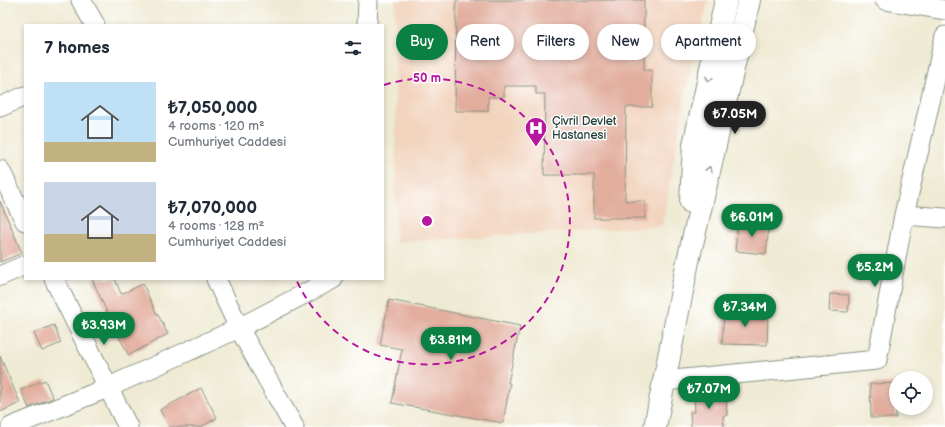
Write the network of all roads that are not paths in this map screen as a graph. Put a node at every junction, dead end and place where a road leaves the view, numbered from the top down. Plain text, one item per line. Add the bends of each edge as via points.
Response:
1 (81, 0) edge
2 (368, 0) edge
3 (726, 0) edge
4 (749, 0) edge
5 (885, 0) edge
6 (945, 10) edge
7 (93, 24) edge
8 (367, 24) edge
9 (945, 36) edge
10 (24, 96) edge
11 (0, 107) edge
12 (0, 170) edge
13 (904, 215) junction
14 (945, 218) edge
15 (24, 219) edge
16 (688, 262) junction
17 (24, 265) edge
18 (0, 276) edge
19 (54, 280) edge
20 (216, 280) edge
21 (331, 280) edge
22 (239, 328) junction
23 (664, 381) junction
24 (108, 388) junction
25 (11, 427) edge
26 (128, 427) edge
27 (294, 427) edge
28 (655, 427) edge

1 - 7 street
2 - 8 street
3 -> 16 main road via 694,145
16 -> 4 main road
5 - 6 street
9 - 13 street
10 - 11 street
12 - 15 street
13 - 14 street
13 - 23 street via 877,360
16 - 23 main road
17 - 18 street
19 - 24 street
20 - 22 street
21 - 22 street
22 - 24 street
22 - 27 street
23 - 28 main road
24 - 25 street
24 - 26 street

